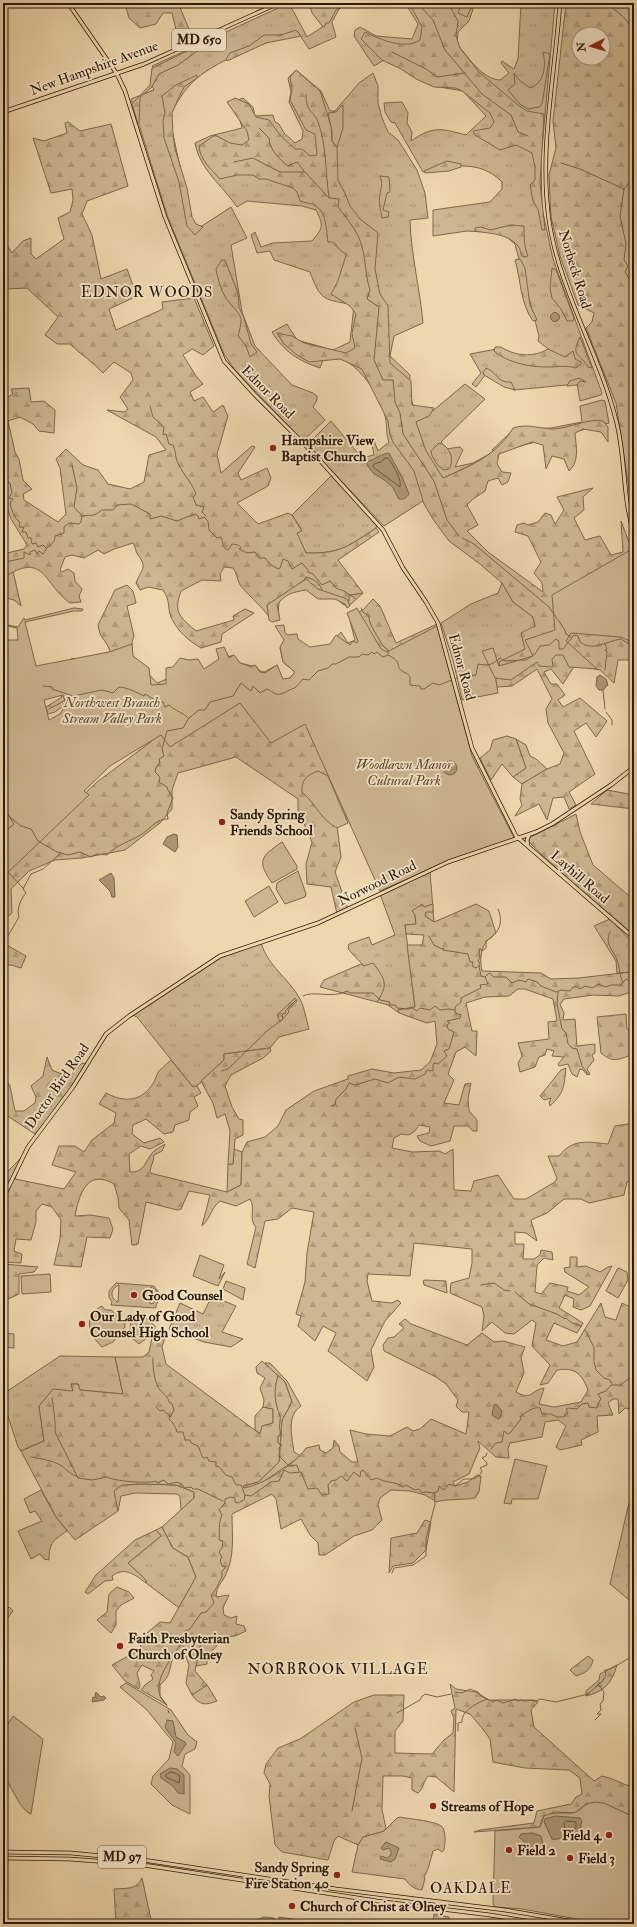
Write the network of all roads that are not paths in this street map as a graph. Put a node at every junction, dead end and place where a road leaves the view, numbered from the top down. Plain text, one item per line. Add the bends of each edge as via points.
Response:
1 (68, 3) edge
2 (279, 3) edge
3 (560, 3) edge
4 (117, 74) junction
5 (3, 112) edge
6 (634, 534) edge
7 (634, 767) edge
8 (530, 834) junction
9 (518, 838) junction
10 (529, 848) junction
11 (634, 939) edge
12 (129, 1016) joint
13 (3, 1198) edge
14 (3, 1852) edge
15 (4, 1858) edge
16 (377, 1901) junction
17 (395, 1903) junction
18 (545, 1924) edge
19 (587, 1924) edge

1 - 4 main road, Ednor Road
2 - 4 main road, New Hampshire Avenue / MD 650
3 - 6 main road, Norbeck Road via 547,149 549,220 560,264 616,420 626,498
4 - 5 main road, New Hampshire Avenue / MD 650
4 - 9 main road, Ednor Road via 165,218 224,361 381,528 438,623 472,748
7 - 8 main road, Norwood Road via 565,816
8 - 9 main road, Norwood Road
8 - 10 main road via 526,840
9 - 10 main road, Layhill Road
9 - 12 main road, Norwood Road via 448,862 318,923 220,956
10 - 11 main road, Layhill Road
12 - 13 main road, Doctor Bird Road via 106,1034 73,1087 28,1147
14 - 19 main road, MD 97 via 71,1853 143,1860 340,1890 505,1910
15 - 16 main road, MD 97 via 135,1864
16 - 17 main road, MD 97
16 - 17 main road via 384,1906 384,1910 388,1904
17 - 18 main road, MD 97

